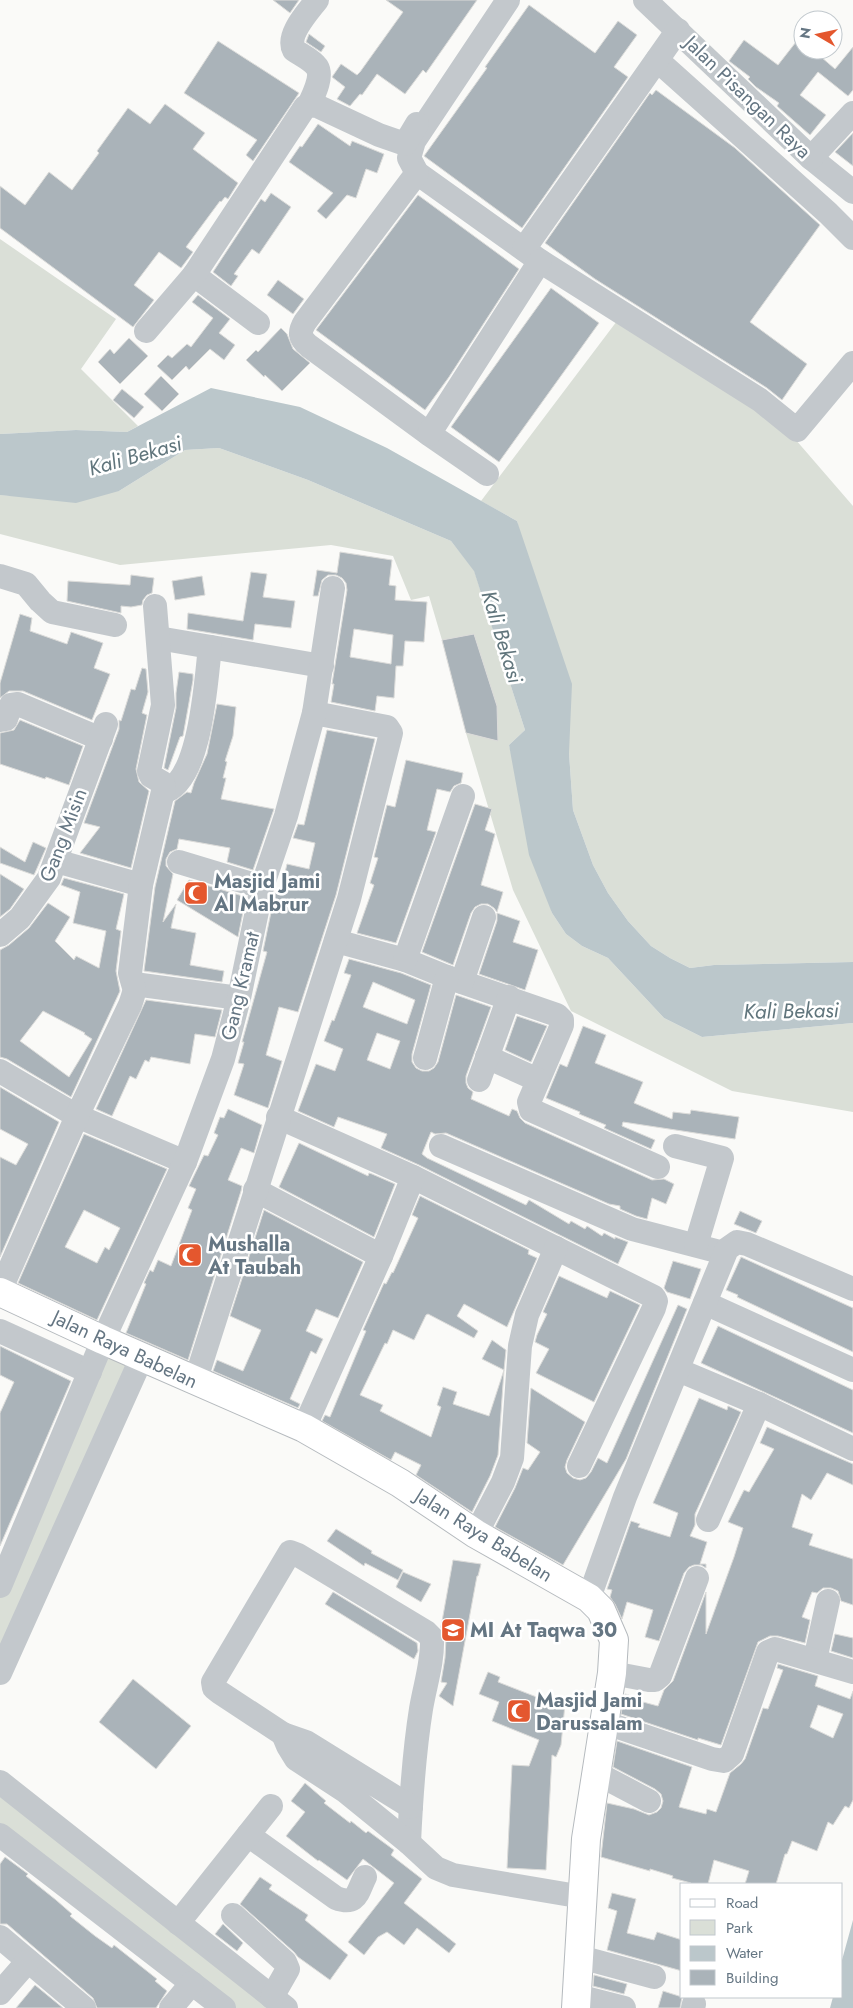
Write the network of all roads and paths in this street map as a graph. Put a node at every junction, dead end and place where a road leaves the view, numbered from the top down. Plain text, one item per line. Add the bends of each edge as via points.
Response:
1 (317, 0) edge
2 (495, 0) edge
3 (508, 0) edge
4 (655, 4) edge
5 (678, 30) junction
6 (657, 60) junction
7 (309, 105) junction
8 (853, 113) edge
9 (811, 158) junction
10 (417, 172) junction
11 (853, 192) edge
12 (853, 238) edge
13 (532, 255) junction
14 (194, 275) junction
15 (258, 323) dead end
16 (146, 331) dead end
17 (853, 364) edge
18 (429, 434) junction
19 (487, 474) dead end
20 (0, 576) edge
21 (333, 588) dead end
22 (155, 606) dead end
23 (115, 625) dead end
24 (158, 638) junction
25 (210, 647) junction
26 (322, 666) junction
27 (314, 713) junction
28 (0, 720) edge
29 (163, 792) junction
30 (463, 796) dead end
31 (56, 861) junction
32 (179, 862) dead end
33 (142, 885) junction
34 (262, 888) junction
35 (484, 917) dead end
36 (0, 935) edge
37 (336, 941) junction
38 (406, 960) junction
39 (454, 979) junction
40 (134, 984) junction
41 (509, 997) junction
42 (239, 998) junction
43 (487, 1057) junction
44 (424, 1058) dead end
45 (0, 1070) edge
46 (479, 1080) dead end
47 (538, 1080) junction
48 (77, 1116) junction
49 (278, 1117) junction
50 (441, 1146) dead end
51 (675, 1146) dead end
52 (185, 1162) junction
53 (658, 1167) dead end
54 (413, 1177) junction
55 (256, 1190) junction
56 (696, 1246) junction
57 (556, 1248) junction
58 (724, 1253) junction
59 (381, 1256) junction
60 (850, 1281) edge
61 (0, 1291) edge
62 (705, 1303) junction
63 (0, 1331) edge
64 (103, 1340) junction
65 (142, 1357) junction
66 (678, 1370) junction
67 (853, 1370) edge
68 (90, 1372) junction
69 (195, 1382) junction
70 (759, 1404) junction
71 (304, 1428) junction
72 (853, 1449) edge
73 (579, 1466) dead end
74 (33, 1510) junction
75 (708, 1520) dead end
76 (67, 1524) junction
77 (476, 1534) junction
78 (6, 1553) edge
79 (696, 1578) dead end
80 (0, 1586) edge
81 (588, 1598) junction
82 (828, 1601) dead end
83 (815, 1660) junction
84 (853, 1672) edge
85 (0, 1673) edge
86 (612, 1673) junction
87 (604, 1722) junction
88 (596, 1773) junction
89 (0, 1782) edge
90 (350, 1782) junction
91 (648, 1801) dead end
92 (271, 1806) dead end
93 (411, 1807) junction
94 (0, 1835) edge
95 (248, 1835) junction
96 (409, 1843) junction
97 (365, 1877) dead end
98 (583, 1897) junction
99 (233, 1915) dead end
100 (178, 1923) junction
101 (0, 1937) edge
102 (580, 1956) junction
103 (28, 1961) junction
104 (654, 1977) dead end
105 (192, 1983) junction
106 (0, 1992) edge
107 (576, 2002) edge
108 (279, 2003) edge
109 (83, 2008) edge
110 (171, 2008) edge
111 (224, 2008) edge
112 (624, 2008) edge

1 - 7 street via 292,41 294,50 318,71
2 - 7 street via 405,144
3 - 10 street via 414,141 409,158
4 - 5 street, Jalan Pisangan Raya
5 - 6 street
5 - 9 street, Jalan Pisangan Raya
6 - 12 street
6 - 13 street
7 - 14 street
8 - 9 street
9 - 11 street, Jalan Pisangan Raya
10 - 13 street
10 - 18 street via 304,322 300,332 309,346
13 - 17 street via 760,400 797,430
13 - 18 street
14 - 15 street
14 - 16 street
18 - 19 street
20 - 23 street via 26,584 47,609 58,615
21 - 26 street, Gang Kramat
22 - 24 street
24 - 25 street
24 - 29 street via 162,713 149,771 163,783
25 - 26 street
25 - 29 street via 194,752 180,781
26 - 27 street, Gang Kramat
27 - 34 street, Gang Kramat
27 - 37 street via 387,727 391,733
28 - 31 street, Gang Misin via 6,718 11,705 18,704 104,731
29 - 33 street
30 - 38 street
31 - 33 street
31 - 36 street, Gang Misin via 29,907
32 - 34 street
33 - 40 street via 130,973
34 - 42 street, Gang Kramat
35 - 39 street
37 - 38 street
37 - 49 street
38 - 39 street
39 - 41 street
39 - 44 street
40 - 42 street
40 - 48 street via 130,1005
41 - 43 street
41 - 47 street via 557,1015 562,1020
42 - 52 street, Gang Kramat via 223,1059
43 - 46 street
43 - 47 street
45 - 48 street
47 - 53 street via 528,1105 533,1112
48 - 52 street
48 - 61 street
49 - 54 street
49 - 55 street
50 - 56 street via 632,1229
51 - 56 street via 722,1158
52 - 64 street, Gang Kramat
54 - 57 street
54 - 59 street
55 - 59 street
55 - 69 street
56 - 58 street
57 - 73 street via 651,1294 656,1300
57 - 77 street via 528,1315 520,1346 512,1458
58 - 60 street via 737,1242 747,1244
58 - 62 street
59 - 71 street
61 - 64 main road, Jalan Raya Babelan
62 - 66 street
62 - 67 street
63 - 68 street
64 - 65 main road, Jalan Raya Babelan
64 - 68 street, Gang Kramat
65 - 69 main road, Jalan Raya Babelan
65 - 76 street
66 - 70 street
66 - 81 street via 625,1497
68 - 74 street, Gang Kramat
69 - 71 main road, Jalan Raya Babelan
70 - 72 street
70 - 75 street
71 - 77 main road, Jalan Raya Babelan via 400,1483
74 - 76 street
74 - 78 street, Gang Kramat
76 - 85 street
77 - 81 main road, Jalan Raya Babelan
78 - 80 street, Gang Kramat
79 - 86 street via 660,1676 650,1680
81 - 86 main road, Jalan Raya Babelan via 601,1610 614,1640
82 - 83 street
83 - 84 street
83 - 87 street via 774,1649 768,1652 732,1754 724,1761
86 - 87 main road, Jalan Raya Babelan
87 - 88 main road, Jalan Raya Babelan
88 - 91 street
88 - 98 main road, Jalan Raya Babelan via 586,1839
89 - 100 street
90 - 93 street
90 - 93 street via 296,1759 283,1734 214,1688 213,1682 290,1552 432,1638
90 - 96 street
92 - 95 street
93 - 96 street
94 - 105 street
95 - 97 street via 344,1901 355,1898
95 - 100 street
96 - 98 street via 436,1868 453,1875
98 - 102 main road, Jalan Raya Babelan
99 - 108 street via 285,1962 288,1969
100 - 108 street
101 - 103 street
102 - 104 street
102 - 107 main road, Jalan Raya Babelan
103 - 106 street
103 - 109 street
105 - 110 street
105 - 111 street
107 - 112 street

